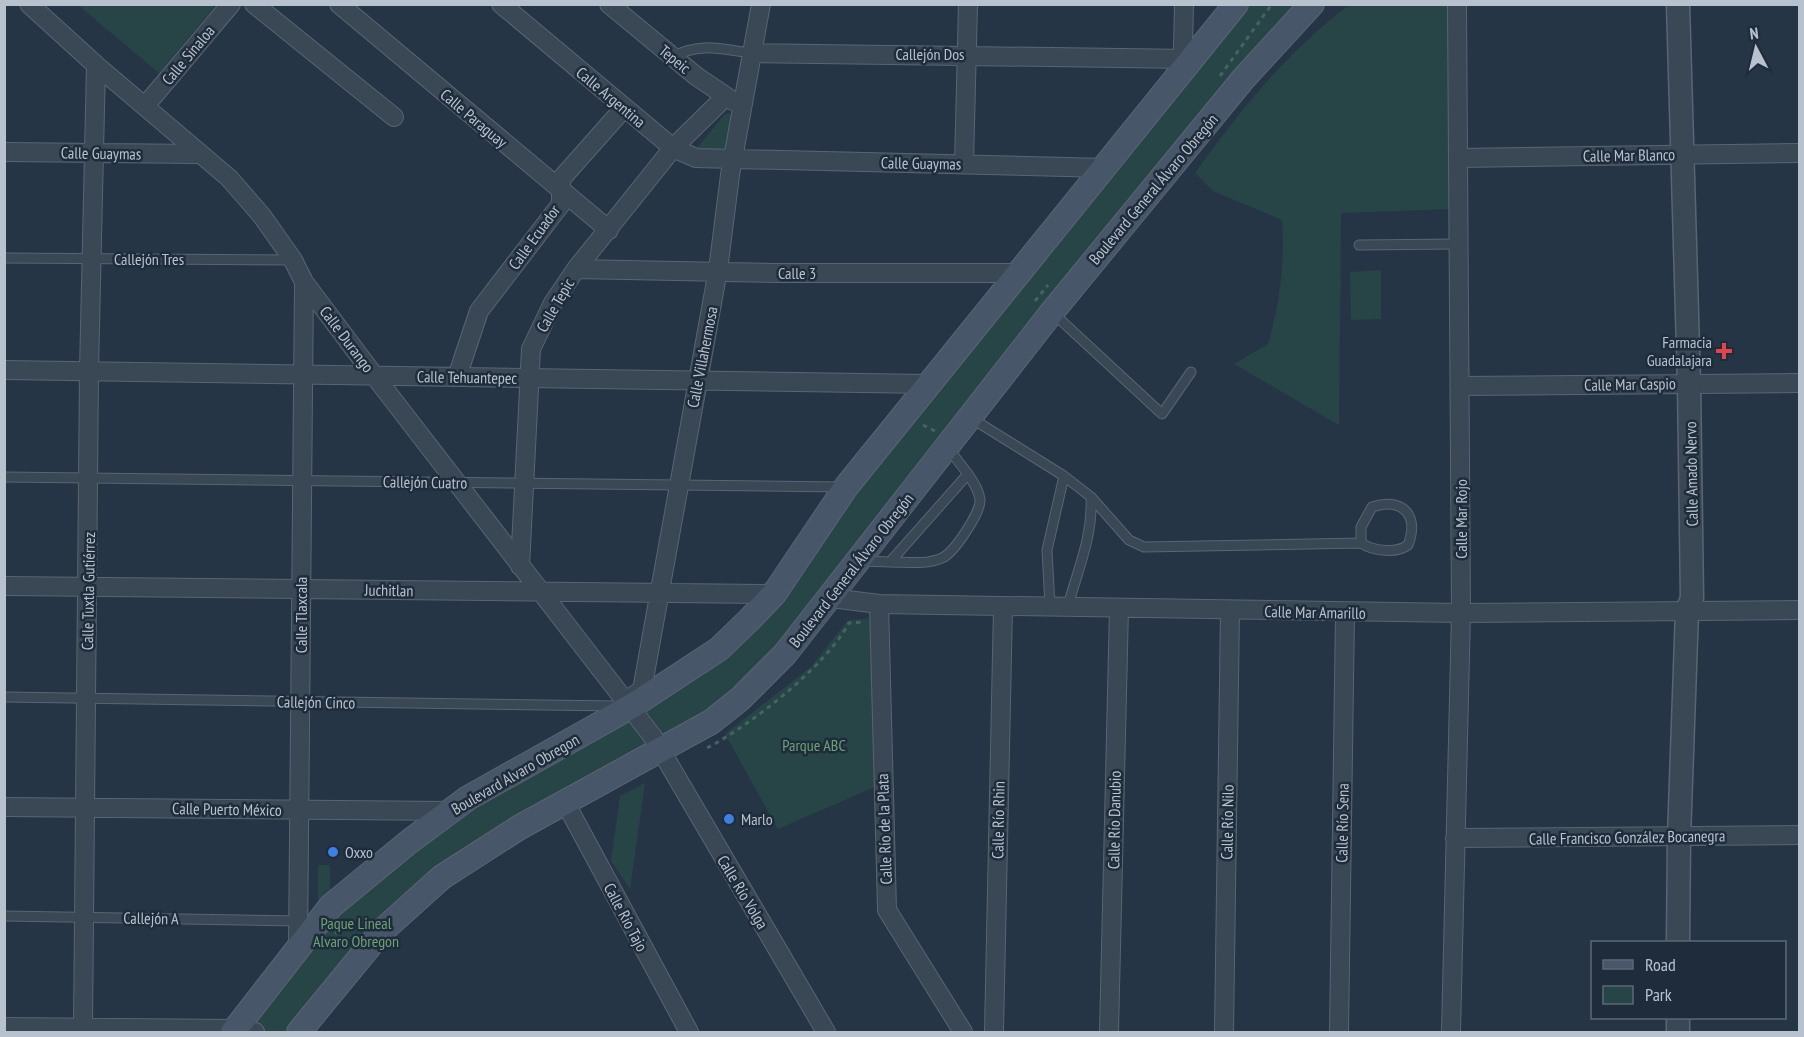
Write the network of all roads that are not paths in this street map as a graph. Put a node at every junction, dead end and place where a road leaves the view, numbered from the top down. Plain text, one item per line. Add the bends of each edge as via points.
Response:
1 (29, 4) edge
2 (231, 4) edge
3 (254, 4) edge
4 (339, 4) edge
5 (501, 4) edge
6 (609, 4) edge
7 (761, 4) edge
8 (968, 4) edge
9 (1184, 4) edge
10 (1236, 4) edge
11 (1312, 4) edge
12 (1457, 4) edge
13 (1678, 4) edge
14 (751, 53) junction
15 (967, 54) junction
16 (672, 57) junction
17 (1191, 59) junction
18 (96, 65) junction
19 (724, 98) junction
20 (145, 106) junction
21 (744, 106) junction
22 (624, 108) junction
23 (394, 117) dead end
24 (673, 148) junction
25 (4, 152) edge
26 (93, 153) junction
27 (1800, 153) edge
28 (198, 154) junction
29 (1682, 154) junction
30 (1459, 158) junction
31 (734, 160) junction
32 (964, 164) junction
33 (1107, 168) junction
34 (560, 189) junction
35 (609, 230) junction
36 (1458, 244) junction
37 (1359, 245) dead end
38 (4, 258) edge
39 (92, 259) junction
40 (293, 260) junction
41 (576, 269) junction
42 (718, 270) junction
43 (1018, 273) junction
44 (304, 282) junction
45 (1052, 312) junction
46 (4, 370) edge
47 (89, 371) junction
48 (1191, 372) dead end
49 (303, 374) junction
50 (373, 374) junction
51 (457, 377) junction
52 (528, 378) junction
53 (698, 381) junction
54 (1689, 383) junction
55 (1800, 383) edge
56 (929, 384) junction
57 (1460, 386) junction
58 (971, 418) junction
59 (947, 446) junction
60 (968, 474) junction
61 (1064, 476) junction
62 (4, 477) edge
63 (89, 478) junction
64 (302, 480) junction
65 (457, 482) junction
66 (524, 483) junction
67 (678, 485) junction
68 (846, 487) junction
69 (1091, 497) junction
70 (1360, 543) junction
71 (859, 561) junction
72 (890, 562) junction
73 (520, 566) junction
74 (4, 586) edge
75 (88, 587) junction
76 (301, 589) junction
77 (541, 591) junction
78 (657, 594) junction
79 (774, 594) junction
80 (831, 598) junction
81 (1059, 606) junction
82 (1003, 607) junction
83 (1119, 608) junction
84 (1800, 610) edge
85 (1230, 611) junction
86 (1687, 611) junction
87 (876, 613) junction
88 (1345, 613) junction
89 (1461, 613) junction
90 (4, 696) edge
91 (86, 698) junction
92 (301, 701) junction
93 (629, 704) junction
94 (662, 751) junction
95 (565, 802) junction
96 (4, 807) edge
97 (85, 807) junction
98 (299, 810) junction
99 (450, 811) junction
100 (1800, 835) edge
101 (1679, 837) junction
102 (1455, 838) junction
103 (4, 916) edge
104 (84, 917) junction
105 (298, 921) junction
106 (1678, 941) edge
107 (298, 948) junction
108 (4, 1027) edge
109 (82, 1028) junction
110 (241, 1031) edge
111 (299, 1032) edge
112 (689, 1032) edge
113 (826, 1032) edge
114 (963, 1032) edge
115 (994, 1032) edge
116 (1109, 1032) edge
117 (1224, 1032) edge
118 (1339, 1032) edge
119 (1451, 1032) edge

1 - 18 street, Calle Durango
2 - 20 street, Calle Sinaloa
3 - 23 street
4 - 34 street, Calle Paraguay
5 - 22 street, Calle Argentina
6 - 16 street, Tepeic
7 - 14 street, Calle Villahermosa
8 - 15 street
9 - 17 street via 1184,47
10 - 17 main road
11 - 45 main road, Boulevard General Álvaro Obregón via 1245,78
12 - 30 street, Calle Mar Rojo
13 - 29 street, Calle Amado Nervo
14 - 15 street, Callejón Dos
14 - 16 lane, Callejón Dos via 707,47 689,48
14 - 21 street, Calle Villahermosa
15 - 17 street, Callejón Dos
15 - 32 street
16 - 19 street, Tepeic
17 - 33 main road
18 - 20 street, Calle Durango
18 - 26 street, Calle Tuxtla Gutiérrez
19 - 21 street, Tepeic
19 - 24 street, Calle Tepic
20 - 28 street, Calle Durango
21 - 31 street, Calle Villahermosa
22 - 24 street, Calle Argentina
22 - 34 street, Calle Ecuador via 561,179
24 - 31 street, Calle Argentina via 696,158
24 - 35 street, Calle Tepic
25 - 26 street, Calle Guaymas
26 - 28 street, Calle Guaymas
26 - 39 street, Calle Tuxtla Gutiérrez
27 - 29 street, Calle Mar Blanco
28 - 40 street, Calle Durango via 229,178
29 - 30 street, Calle Mar Blanco
29 - 54 street, Calle Amado Nervo
30 - 36 street, Calle Mar Rojo
31 - 32 street, Calle Guaymas
31 - 42 street, Calle Villahermosa
32 - 33 street, Calle Guaymas
33 - 43 main road
34 - 35 street, Calle Paraguay
34 - 51 street, Calle Ecuador via 561,204 479,310
35 - 41 street, Calle Tepic
36 - 37 lane
36 - 57 street, Calle Mar Rojo
38 - 39 lane, Callejón Tres
39 - 40 lane, Callejón Tres
39 - 47 street, Calle Tuxtla Gutiérrez
40 - 44 street, Calle Durango
41 - 42 street, Calle 3
41 - 52 street, Calle Tepic via 553,303 531,349
42 - 43 street, Calle 3
42 - 53 street, Calle Villahermosa
43 - 56 main road
44 - 49 street, Calle Tlaxcala
44 - 50 street, Calle Durango
45 - 48 lane via 1162,414
45 - 58 main road, Boulevard General Álvaro Obregón
46 - 47 street, Calle Tehuantepec
47 - 49 street, Calle Tehuantepec
47 - 63 street, Calle Tuxtla Gutiérrez
49 - 50 street, Calle Tehuantepec
49 - 64 street, Calle Tlaxcala
50 - 51 street, Calle Tehuantepec
50 - 65 street, Calle Durango
51 - 52 street, Calle Tehuantepec
52 - 53 street, Calle Tehuantepec
52 - 66 street, Calle Tepic
53 - 56 street, Calle Tehuantepec
53 - 67 street, Calle Villahermosa
54 - 55 street, Calle Mar Caspio
54 - 57 street, Calle Mar Caspio
54 - 86 street, Calle Amado Nervo via 1692,598
56 - 68 main road
57 - 89 street, Calle Mar Rojo
58 - 59 main road, Boulevard General Álvaro Obregón
58 - 61 lane
59 - 60 lane
59 - 71 main road, Boulevard General Álvaro Obregón
60 - 72 lane
60 - 72 lane via 978,490 979,510 951,551 927,563
61 - 69 lane
61 - 81 lane via 1047,550
62 - 63 lane, Callejón Cuatro
63 - 64 lane, Callejón Cuatro
63 - 75 street, Calle Tuxtla Gutiérrez
64 - 65 lane, Callejón Cuatro
64 - 76 street, Calle Tlaxcala
65 - 66 lane, Callejón Cuatro
65 - 73 street, Calle Durango
66 - 67 lane, Callejón Cuatro
66 - 73 street, Calle Tepic
67 - 68 lane, Callejón Cuatro
67 - 78 street, Calle Villahermosa
68 - 79 main road
69 - 70 lane via 1130,540 1144,547
69 - 81 lane via 1089,539
70 - 70 lane via 1381,550 1405,548 1411,523 1407,510 1385,503 1372,507 1361,527
71 - 72 lane
71 - 80 main road, Boulevard General Álvaro Obregón
73 - 77 street, Calle Durango
74 - 75 street, Juchitlan
75 - 76 street, Juchitlan
75 - 91 street, Calle Tuxtla Gutiérrez
76 - 77 street, Juchitlan
76 - 92 street, Calle Tlaxcala
77 - 78 street, Juchitlan
77 - 93 street, Calle Durango
78 - 79 street, Juchitlan
78 - 93 street, Calle Villahermosa via 642,690
79 - 93 main road via 718,649
80 - 87 street, Calle Mar Amarillo
80 - 94 main road, Boulevard General Álvaro Obregón via 785,654 740,699 711,722
81 - 82 street, Calle Mar Amarillo
81 - 83 street, Calle Mar Amarillo
82 - 87 street, Calle Mar Amarillo
82 - 115 street, Calle Río Rhin
83 - 85 street, Calle Mar Amarillo
83 - 116 street, Calle Río Danubio
84 - 86 street, Calle Mar Amarillo
85 - 88 street, Calle Mar Amarillo
85 - 117 street, Calle Río Nilo
86 - 89 street, Calle Mar Amarillo
86 - 101 street, Calle Amado Nervo
87 - 114 street, Calle Río de la Plata via 887,910
88 - 89 street, Calle Mar Amarillo
88 - 118 street, Calle Río Sena
89 - 102 street, Calle Mar Rojo
90 - 91 lane, Callejón Cinco
91 - 92 lane, Callejón Cinco
91 - 97 street, Calle Tuxtla Gutiérrez
92 - 93 lane, Callejón Cinco via 615,707
92 - 98 street, Calle Tlaxcala
93 - 94 street, Calle Río Volga
93 - 99 main road, Boulevard Alvaro Obregon
94 - 95 main road, Boulevard General Álvaro Obregón
94 - 113 street, Calle Río Volga
95 - 111 main road, Boulevard General Álvaro Obregón via 469,858 416,900 382,931
95 - 112 street, Calle Río Tajo
96 - 97 street, Calle Puerto México
97 - 98 street, Calle Puerto México
97 - 104 street, Calle Tuxtla Gutiérrez
98 - 99 street, Calle Puerto México
98 - 105 street, Calle Tlaxcala
99 - 107 main road, Boulevard Alvaro Obregon via 331,906
100 - 101 street, Calle Francisco González Bocanegra
101 - 102 street, Calle Francisco González Bocanegra
101 - 106 street, Calle Amado Nervo
102 - 119 street, Calle Mar Rojo
103 - 104 lane, Callejón A
104 - 105 lane, Callejón A
104 - 109 street, Calle Tuxtla Gutiérrez
105 - 107 street, Calle Tlaxcala
107 - 110 main road, Boulevard Alvaro Obregon
108 - 109 street
109 - 110 street

